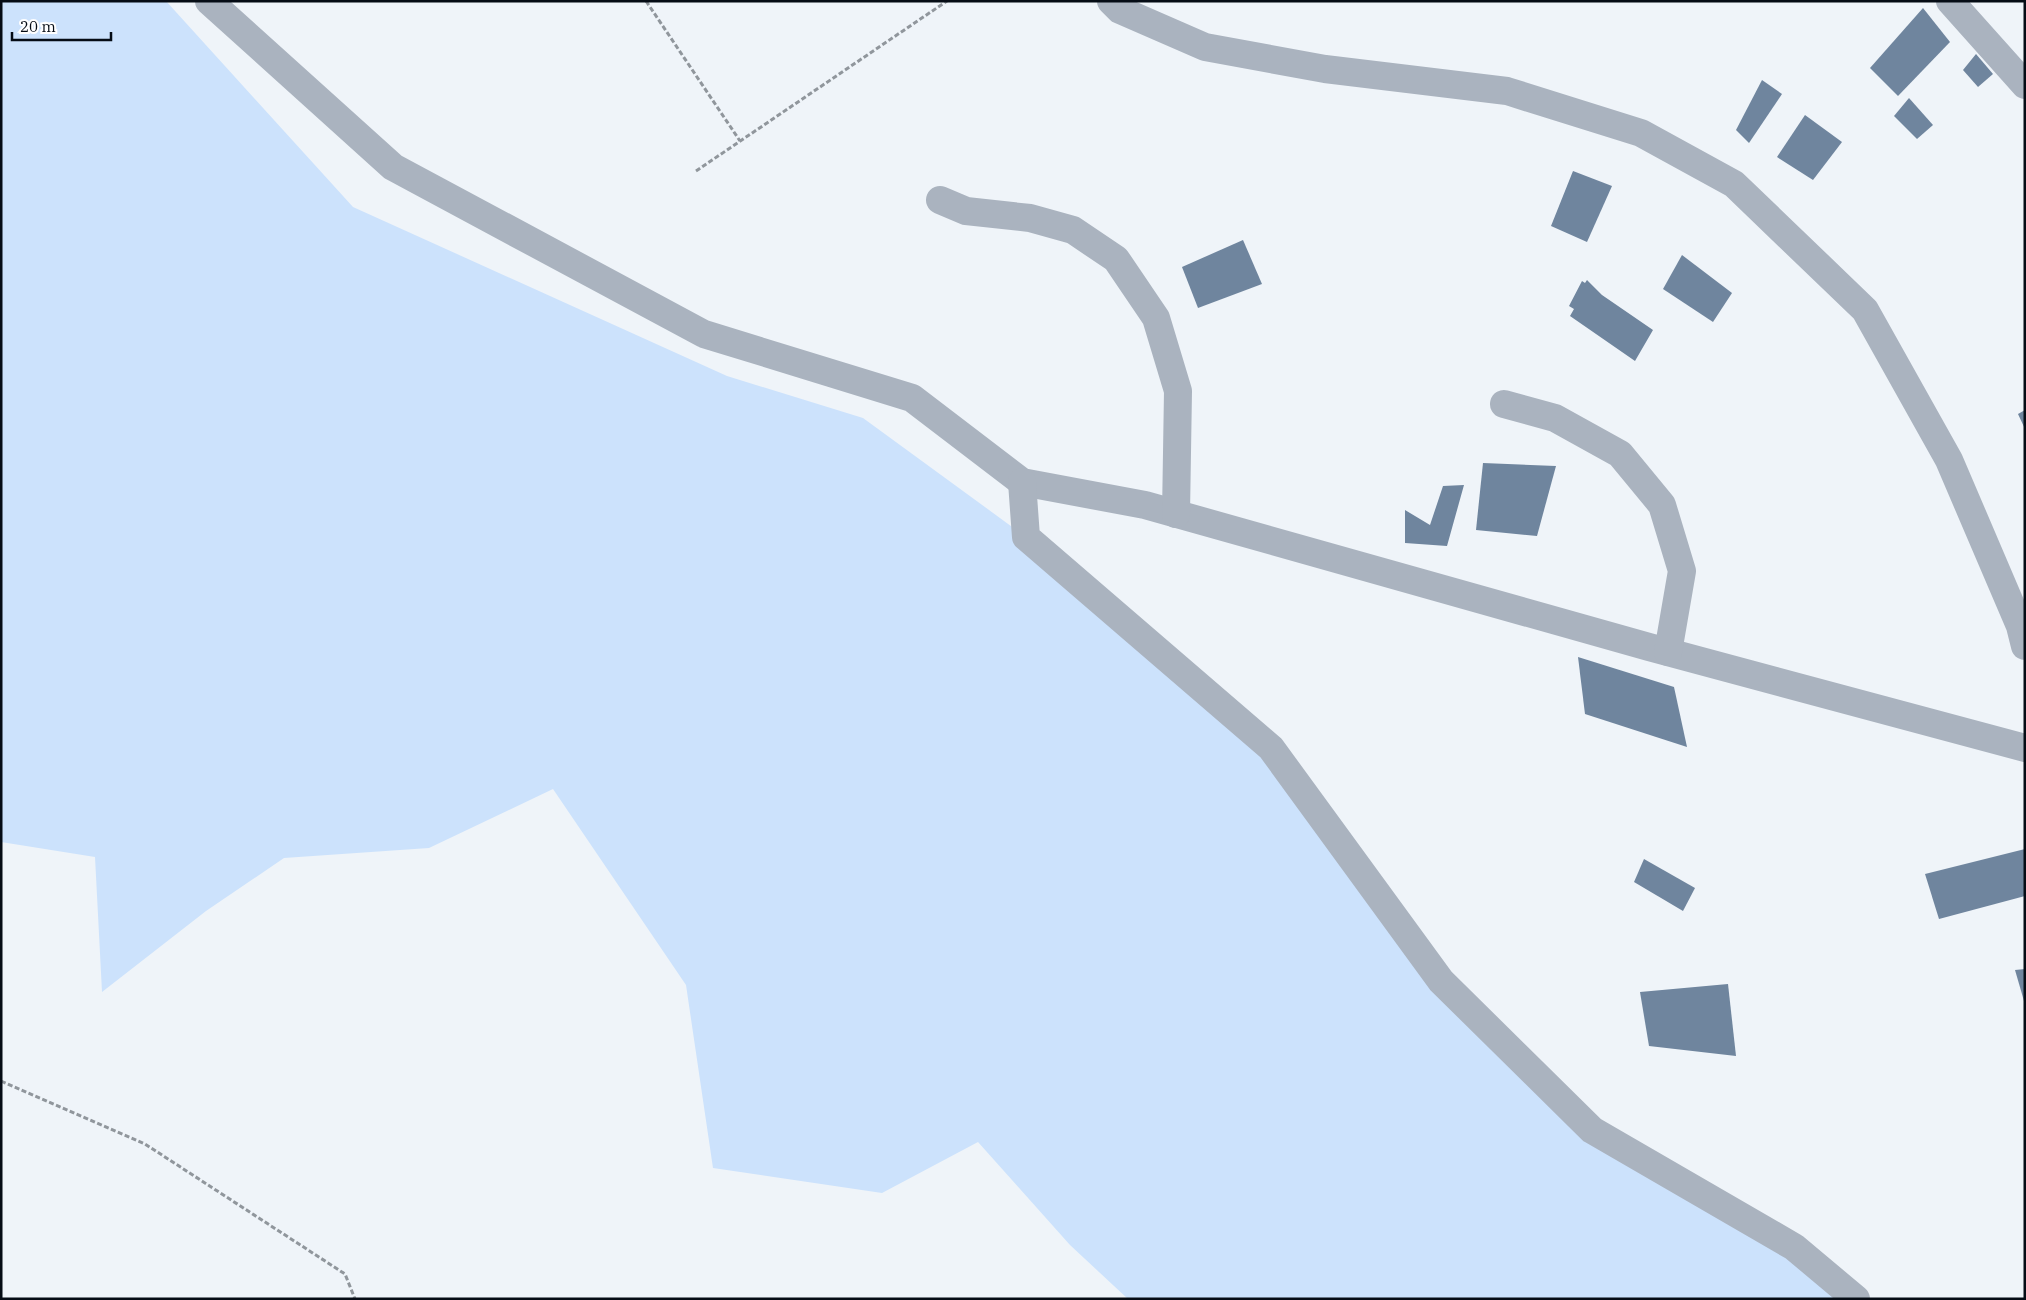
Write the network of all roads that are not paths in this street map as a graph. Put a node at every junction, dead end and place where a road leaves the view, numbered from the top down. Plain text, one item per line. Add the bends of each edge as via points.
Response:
1 (210, 1) edge
2 (1111, 1) edge
3 (1950, 1) edge
4 (2025, 85) edge
5 (940, 200) dead end
6 (1504, 404) dead end
7 (1022, 482) junction
8 (1176, 514) junction
9 (2025, 646) edge
10 (1668, 652) junction
11 (2023, 753) edge
12 (1856, 1299) edge

1 - 7 street via 393,167 704,334 912,398
2 - 9 street via 1120,10 1205,47 1325,69 1507,91 1641,133 1734,184 1865,310 1949,460 2020,626
3 - 4 street
5 - 8 street via 966,211 1030,218 1073,230 1116,259 1156,318 1178,391
6 - 10 street via 1556,418 1620,454 1662,505 1682,571
7 - 8 street via 1145,505
7 - 12 street via 1026,537 1271,748 1441,981 1592,1130 1794,1247
8 - 10 street
10 - 11 street

